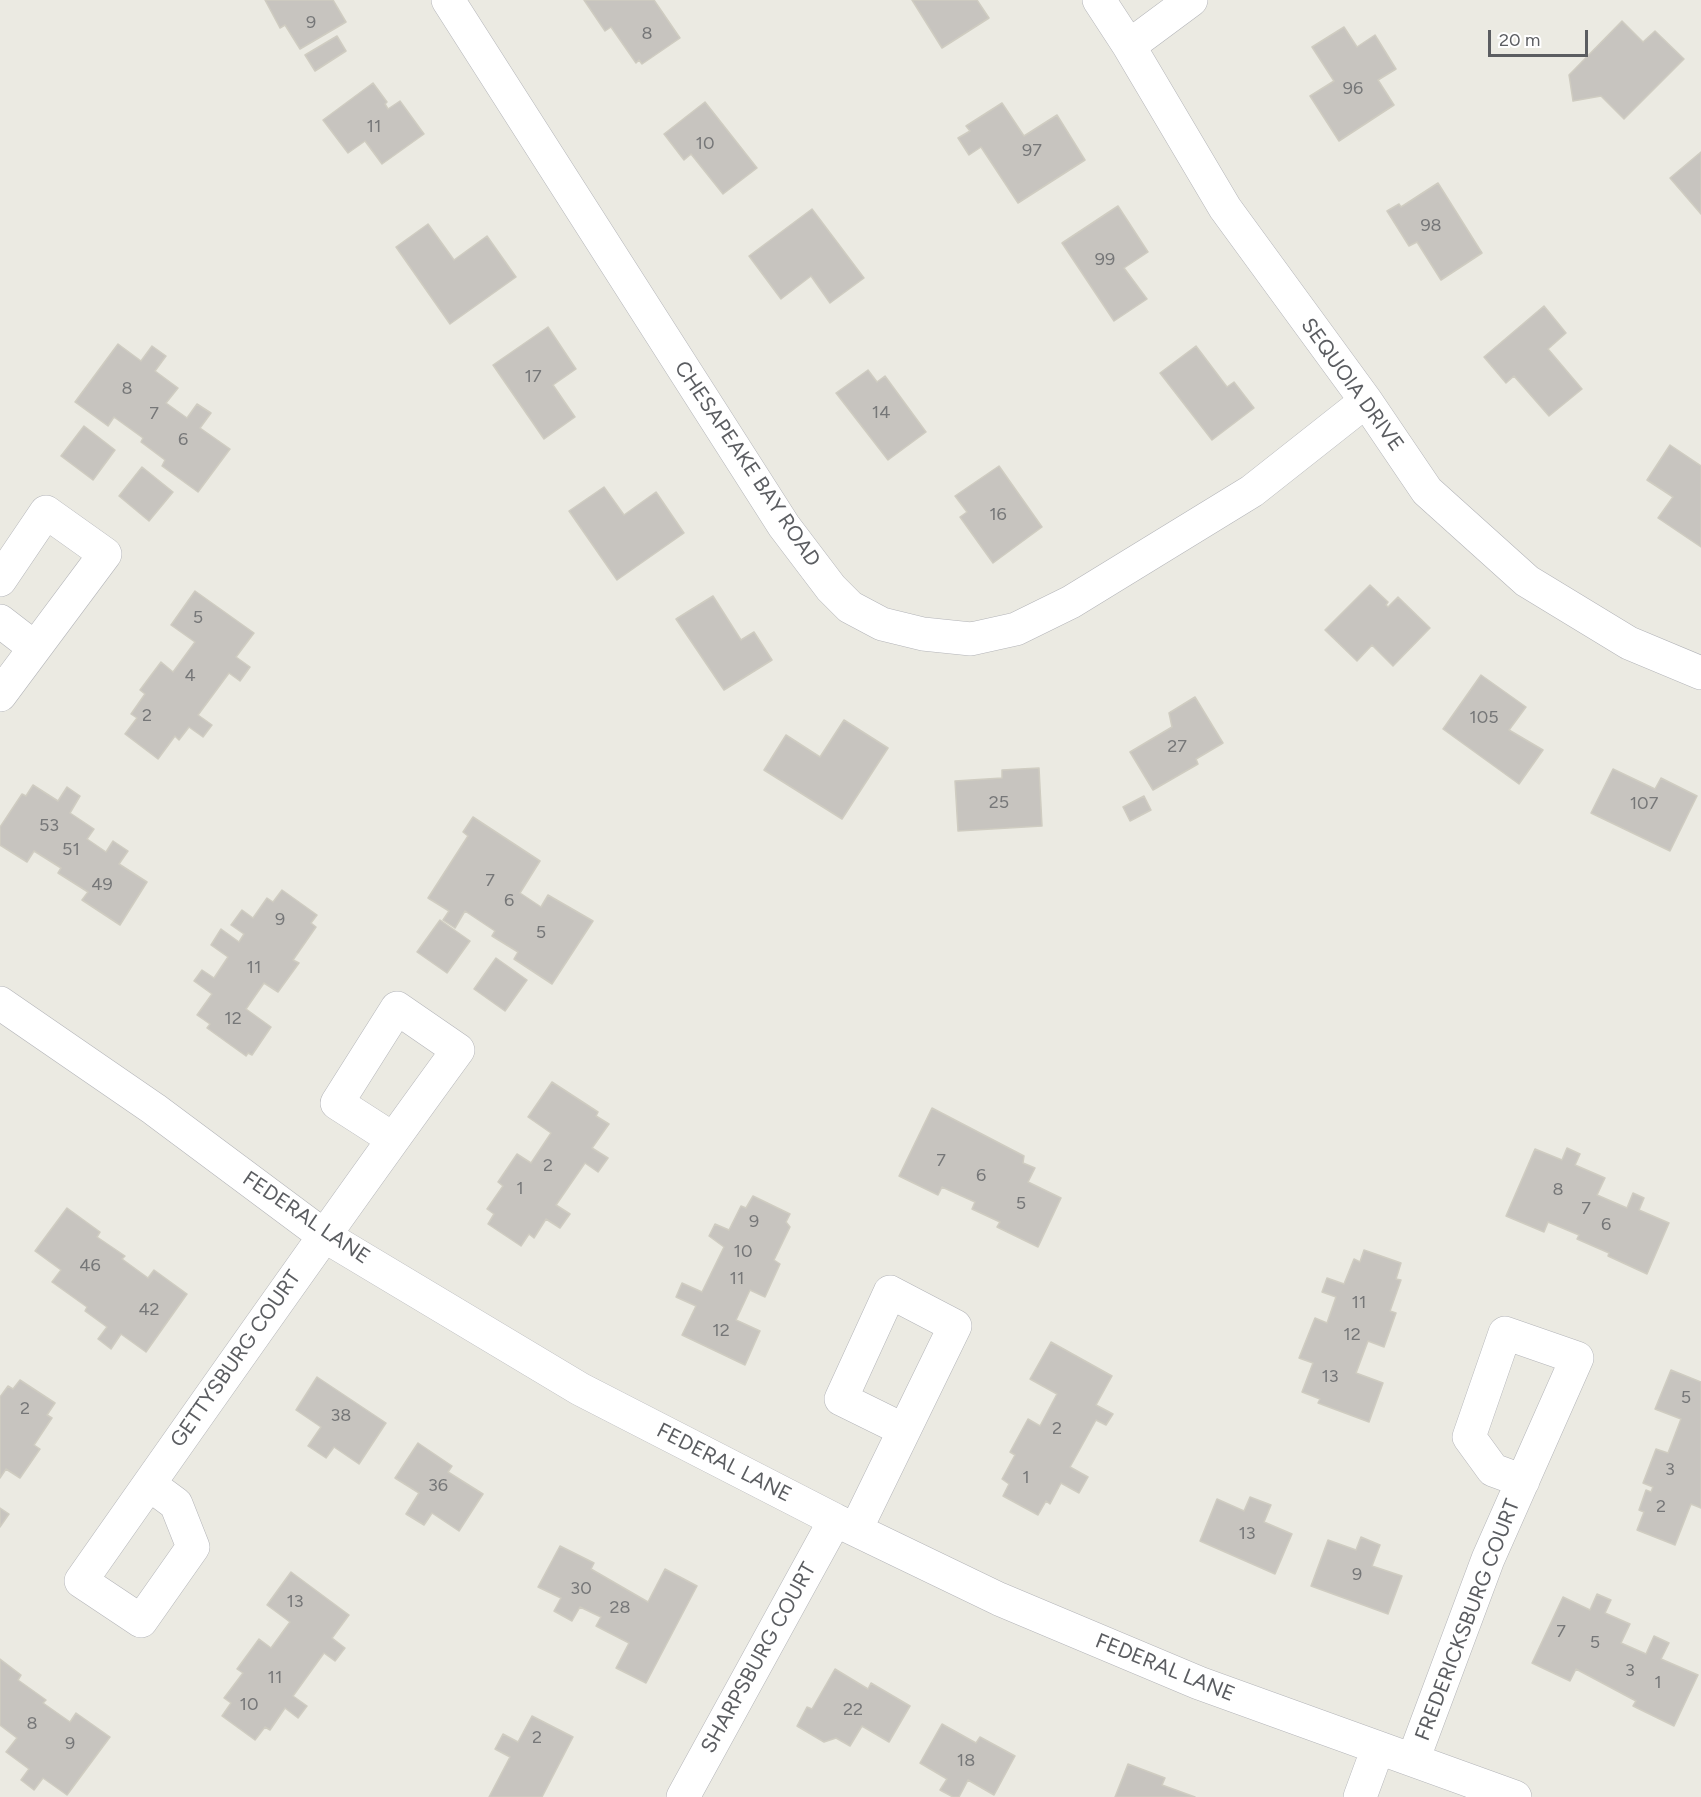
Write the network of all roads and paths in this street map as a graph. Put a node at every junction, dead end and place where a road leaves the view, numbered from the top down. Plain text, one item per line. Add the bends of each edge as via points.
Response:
1 (448, 0) edge
2 (1099, 0) edge
3 (1191, 0) edge
4 (1129, 46) junction
5 (1366, 402) junction
6 (0, 580) edge
7 (0, 621) edge
8 (35, 648) junction
9 (1701, 673) edge
10 (0, 695) edge
11 (0, 1003) edge
12 (393, 1139) dead end
13 (323, 1235) junction
14 (904, 1430) dead end
15 (1523, 1481) dead end
16 (149, 1484) dead end
17 (845, 1525) junction
18 (1378, 1748) junction
19 (1413, 1760) junction
20 (682, 1797) edge
21 (1360, 1797) edge
22 (1515, 1797) edge

1 - 5 street, CHESAPEAKE BAY ROAD via 784,526 850,607 882,624 923,634 971,639 1016,629 1071,602 1252,490
2 - 4 street, SEQUOIA DRIVE
3 - 4 street
4 - 5 street, SEQUOIA DRIVE via 1225,208
5 - 9 street, SEQUOIA DRIVE via 1427,491 1527,581 1629,643
6 - 8 street via 46,512 105,554
7 - 8 street
8 - 10 street
11 - 13 street, FEDERAL LANE via 154,1109
12 - 13 street, GETTYSBURG COURT
13 - 16 street, GETTYSBURG COURT
13 - 17 street, FEDERAL LANE via 580,1389
14 - 17 street, SHARPSBURG COURT
15 - 19 street, FREDERICKSBURG COURT via 1488,1559
17 - 18 street, FEDERAL LANE via 999,1599 1188,1679
17 - 20 street, SHARPSBURG COURT
18 - 19 street, FEDERAL LANE
18 - 21 street
19 - 22 street, FEDERAL LANE

